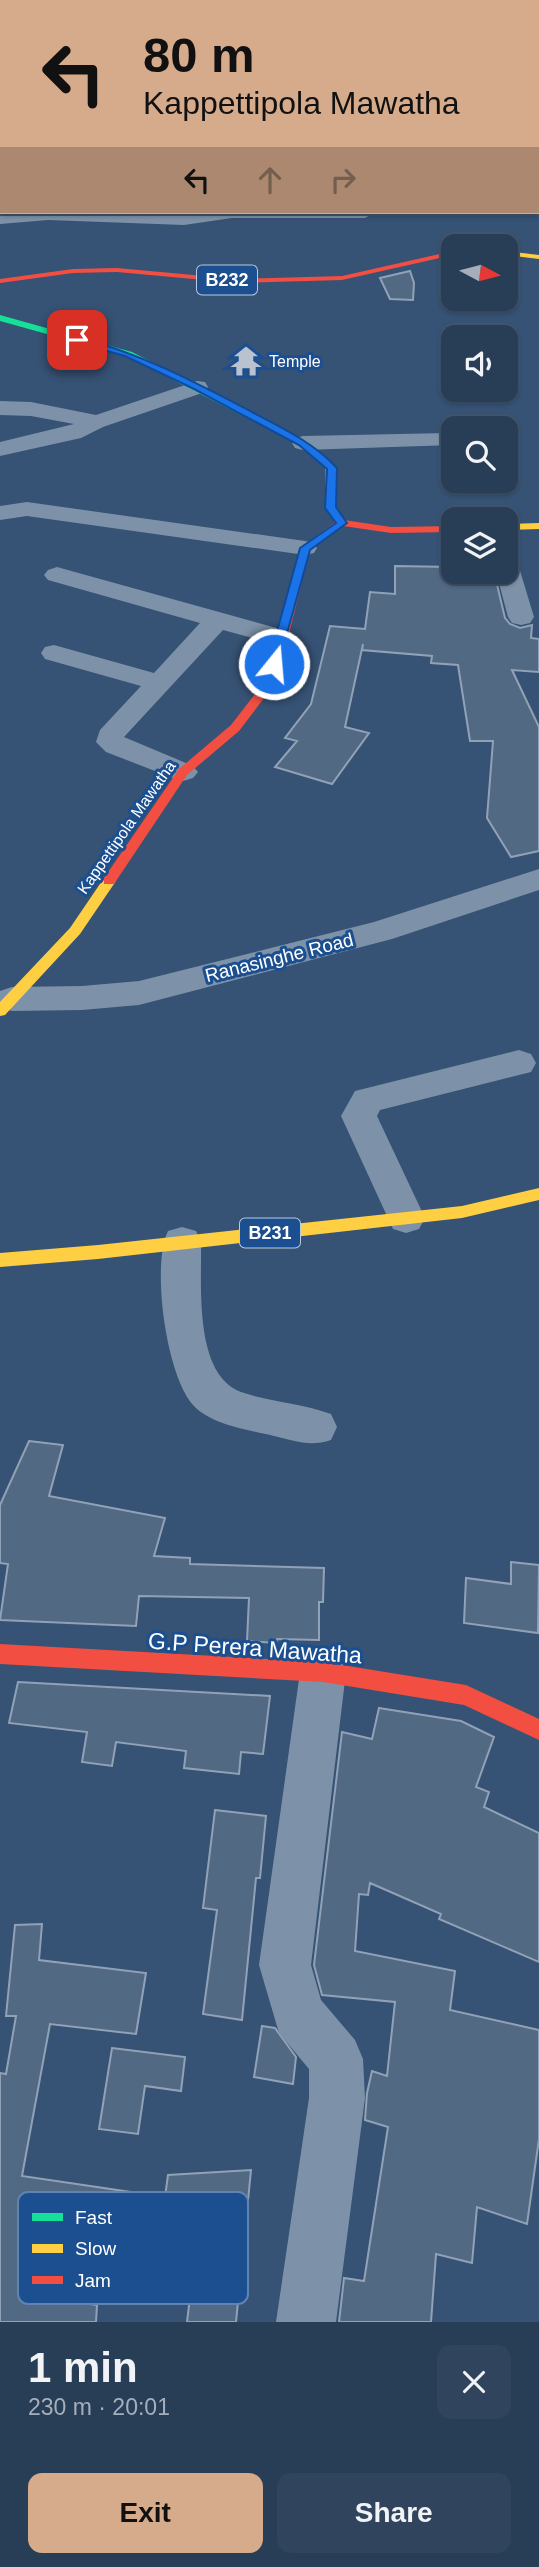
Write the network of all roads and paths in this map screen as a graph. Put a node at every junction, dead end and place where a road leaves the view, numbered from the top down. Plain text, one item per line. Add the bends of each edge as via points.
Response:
1 (232, 214) edge
2 (0, 219) edge
3 (518, 254) edge
4 (441, 256) edge
5 (539, 257) edge
6 (0, 281) edge
7 (0, 318) edge
8 (197, 387) junction
9 (0, 408) edge
10 (97, 422) junction
11 (441, 440) edge
12 (303, 443) junction
13 (0, 449) edge
14 (0, 513) edge
15 (341, 523) junction
16 (539, 526) edge
17 (518, 527) edge
18 (441, 529) edge
19 (305, 548) junction
20 (57, 575) dead end
21 (512, 584) edge
22 (521, 617) dead end
23 (218, 620) junction
24 (282, 638) junction
25 (54, 653) dead end
26 (160, 683) junction
27 (183, 772) junction
28 (539, 879) edge
29 (6, 1005) edge
30 (519, 1063) dead end
31 (539, 1194) edge
32 (406, 1218) junction
33 (182, 1242) junction
34 (0, 1260) edge
35 (316, 1427) dead end
36 (0, 1654) edge
37 (323, 1672) junction
38 (539, 1730) edge
39 (306, 2322) edge

1 - 2 street via 184,220 48,215
3 - 5 street
4 - 6 street, B232 via 342,278 237,281 117,270
7 - 8 street via 129,354
8 - 10 street
8 - 12 street
9 - 10 street via 31,408
10 - 13 street via 72,433
11 - 12 street
12 - 15 street via 332,468 330,508
14 - 19 street via 27,509
15 - 18 street via 391,530
15 - 19 street
16 - 17 street
19 - 24 street, Kappettipola Mawatha
20 - 23 street
21 - 22 street
23 - 24 street
23 - 26 street
24 - 27 street, Kappettipola Mawatha via 265,689 235,728
25 - 26 street
26 - 27 street via 110,736 110,742
27 - 29 street, Kappettipola Mawatha via 75,931
28 - 29 street, Ranasinghe Road via 381,931 139,993
30 - 32 street via 368,1100 359,1116
31 - 32 street, B231 via 462,1212
32 - 33 street, B231
33 - 34 street, B231
33 - 35 street via 186,1347 201,1385 223,1404
36 - 37 street, G.P Perera Mawatha
37 - 38 street, G.P Perera Mawatha via 466,1695
37 - 39 street via 285,1965 298,2014 336,2059 337,2098

